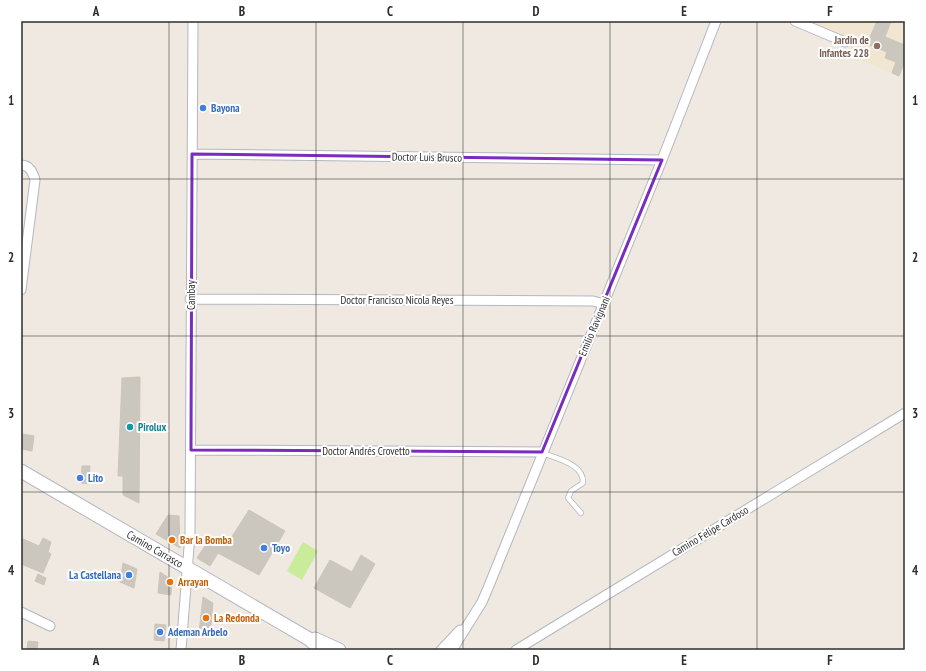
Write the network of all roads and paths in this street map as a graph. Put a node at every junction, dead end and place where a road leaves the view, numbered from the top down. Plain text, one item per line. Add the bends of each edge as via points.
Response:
1 (193, 21) edge
2 (716, 21) edge
3 (795, 21) edge
4 (845, 42) dead end
5 (192, 154) junction
6 (662, 160) junction
7 (21, 165) edge
8 (21, 290) edge
9 (190, 299) junction
10 (604, 304) junction
11 (905, 413) edge
12 (191, 450) junction
13 (542, 452) junction
14 (21, 471) edge
15 (581, 513) dead end
16 (188, 568) junction
17 (21, 612) edge
18 (50, 626) dead end
19 (465, 627) junction
20 (309, 639) junction
21 (181, 650) edge
22 (322, 650) edge
23 (339, 650) edge
24 (441, 650) edge
25 (452, 650) edge
26 (516, 650) edge

1 - 5 street, Cambay
2 - 6 street, Emilio Ravignani
3 - 4 street
5 - 6 street, Doctor Luis Brusco
5 - 9 street, Cambay
6 - 10 street, Emilio Ravignani
7 - 8 street via 25,165 33,172 35,180
9 - 10 street, Doctor Francisco Nicola Reyes via 585,301
9 - 12 street, Cambay
10 - 13 street, Emilio Ravignani
11 - 26 street, Camino Felipe Cardoso
12 - 13 street, Doctor Andrés Crovetto
12 - 16 street, Cambay
13 - 15 lane via 577,467 583,476 583,483 572,491 568,498
13 - 19 street, Emilio Ravignani via 485,595
14 - 16 main road, Camino Carrasco
16 - 20 main road, Camino Carrasco
16 - 21 street, Cambay
17 - 18 street
19 - 24 street, Emilio Ravignani
19 - 25 street, Emilio Ravignani
20 - 22 main road, Camino Carrasco
20 - 23 main road, Camino Carrasco via 318,640

